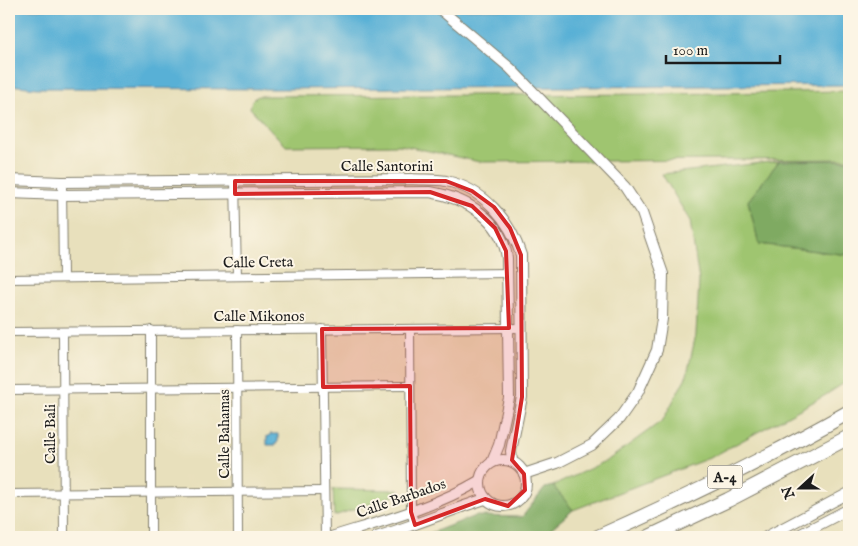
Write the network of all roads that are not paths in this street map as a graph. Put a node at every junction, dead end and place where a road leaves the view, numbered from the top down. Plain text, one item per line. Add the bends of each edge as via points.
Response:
1 (440, 9) edge
2 (9, 180) edge
3 (235, 181) junction
4 (62, 182) junction
5 (9, 193) edge
6 (235, 194) junction
7 (62, 195) junction
8 (508, 273) junction
9 (237, 276) junction
10 (63, 278) junction
11 (9, 279) edge
12 (508, 328) junction
13 (521, 328) junction
14 (322, 329) junction
15 (410, 329) junction
16 (151, 330) junction
17 (237, 330) junction
18 (9, 332) edge
19 (63, 332) junction
20 (410, 386) junction
21 (323, 387) junction
22 (151, 388) junction
23 (237, 388) junction
24 (9, 390) edge
25 (63, 390) junction
26 (849, 412) edge
27 (849, 436) edge
28 (492, 462) junction
29 (512, 462) junction
30 (524, 474) junction
31 (480, 481) junction
32 (238, 492) junction
33 (324, 492) junction
34 (151, 493) junction
35 (849, 493) edge
36 (9, 494) edge
37 (64, 494) junction
38 (485, 499) junction
39 (849, 508) edge
40 (411, 512) junction
41 (415, 525) junction
42 (64, 537) edge
43 (151, 537) edge
44 (238, 537) edge
45 (325, 537) edge
46 (331, 537) edge
47 (376, 537) edge
48 (598, 537) edge
49 (649, 537) edge
50 (766, 537) edge
51 (795, 537) edge

1 - 30 street via 510,68 625,187 642,213 663,274 662,319 657,350 638,392 619,419 592,445 557,463
2 - 4 street, Calle Santorini
3 - 4 street, Calle Santorini
3 - 6 street
3 - 13 street, Calle Santorini via 446,181 472,191 494,207 516,238 521,255
4 - 7 street
5 - 7 street, Calle Santorini
6 - 7 street, Calle Santorini
6 - 8 street, Calle Santorini via 430,192 446,195 472,206 495,228 506,251
6 - 9 street
7 - 10 street
8 - 9 street, Calle Creta
8 - 12 street, Calle Santorini
9 - 10 street, Calle Creta
10 - 11 street, Calle Creta
12 - 13 street, Calle Mikonos
12 - 15 street, Calle Mikonos
12 - 28 street, Calle Santorini via 509,398
13 - 29 street, Calle Santorini via 522,397 511,452
14 - 15 street, Calle Mikonos
14 - 17 street, Calle Mikonos
14 - 21 street
15 - 20 street
16 - 17 street, Calle Mikonos
16 - 19 street, Calle Mikonos
16 - 22 street
17 - 23 street, Calle Bahamas
18 - 19 street, Calle Mikonos
19 - 25 street, Calle Bali
20 - 21 street
20 - 40 street
21 - 23 street
21 - 33 street
22 - 23 street
22 - 25 street
22 - 34 street
23 - 32 street, Calle Bahamas
24 - 25 street
25 - 37 street, Calle Bali
26 - 48 highway, A-4 via 741,470
27 - 49 highway, A-4 via 728,500
28 - 29 street
28 - 31 street via 482,471
29 - 30 street
30 - 38 street via 525,490 515,503 500,506
31 - 38 street
31 - 40 street, Calle Barbados via 455,496
32 - 33 street
32 - 34 street
32 - 44 street, Calle Bahamas
33 - 45 street
34 - 37 street
34 - 43 street
35 - 50 street
36 - 37 street
37 - 42 street, Calle Bali
38 - 41 street, Calle Barbados
39 - 51 street
40 - 41 street
40 - 46 street, Calle Barbados
41 - 47 street, Calle Barbados

